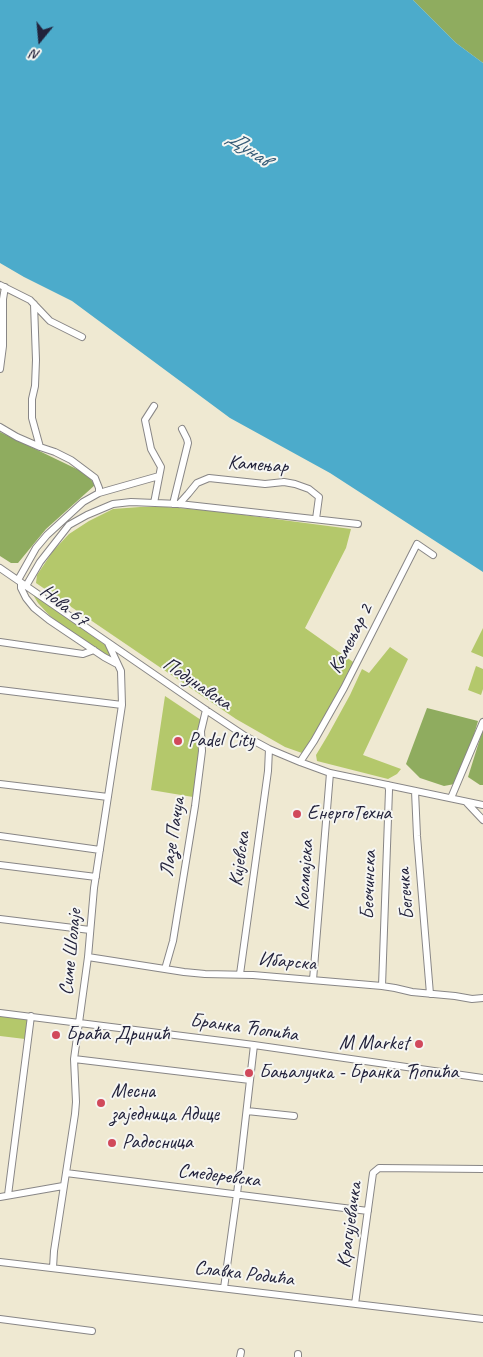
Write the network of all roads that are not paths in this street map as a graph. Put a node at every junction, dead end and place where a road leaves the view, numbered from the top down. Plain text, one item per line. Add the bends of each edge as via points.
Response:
1 (3, 286) edge
2 (34, 304) junction
3 (82, 338) dead end
4 (0, 369) edge
5 (154, 406) dead end
6 (0, 427) edge
7 (182, 429) dead end
8 (40, 447) junction
9 (158, 476) junction
10 (99, 493) junction
11 (154, 503) junction
12 (176, 504) junction
13 (316, 519) junction
14 (358, 524) dead end
15 (433, 555) dead end
16 (0, 568) edge
17 (22, 583) junction
18 (0, 642) edge
19 (108, 643) junction
20 (94, 650) junction
21 (117, 664) junction
22 (0, 690) edge
23 (122, 705) junction
24 (206, 710) junction
25 (483, 722) edge
26 (268, 749) junction
27 (300, 762) junction
28 (330, 773) junction
29 (0, 784) edge
30 (388, 785) junction
31 (415, 791) junction
32 (108, 798) junction
33 (451, 798) junction
34 (466, 802) junction
35 (483, 805) edge
36 (483, 820) edge
37 (0, 836) edge
38 (100, 850) junction
39 (0, 865) edge
40 (96, 878) junction
41 (0, 919) edge
42 (90, 930) junction
43 (88, 957) junction
44 (165, 969) junction
45 (240, 974) junction
46 (313, 980) junction
47 (382, 986) junction
48 (430, 994) junction
49 (483, 998) edge
50 (0, 1013) edge
51 (31, 1016) junction
52 (80, 1022) junction
53 (254, 1045) junction
54 (74, 1059) junction
55 (483, 1078) edge
56 (250, 1080) junction
57 (247, 1111) junction
58 (294, 1116) dead end
59 (483, 1169) edge
60 (66, 1173) junction
61 (63, 1186) junction
62 (237, 1194) junction
63 (8, 1195) junction
64 (0, 1197) edge
65 (368, 1211) junction
66 (0, 1262) edge
67 (53, 1268) junction
68 (224, 1288) junction
69 (356, 1304) junction
70 (0, 1319) edge
71 (483, 1319) edge
72 (92, 1331) dead end

1 - 2 street
1 - 4 street via 4,346
2 - 3 street via 50,321
2 - 8 street via 36,369 32,418
5 - 9 street via 145,420 151,449 161,467
6 - 8 street
7 - 12 street via 188,443
8 - 10 street via 55,452 95,478
9 - 10 street
9 - 11 street
10 - 17 street via 83,502 47,535 36,548
11 - 12 street
11 - 17 street via 113,504 69,525
12 - 13 street
12 - 13 street, Камењар via 197,483 209,478 265,484 284,482 309,489 319,497
13 - 14 street
15 - 27 street, Камењар 2 via 418,544 344,688
16 - 17 street, Подунавска
17 - 19 street, Подунавска
17 - 20 street, Нова 67 via 21,588 34,608
18 - 20 street, Нова 67 via 83,654
19 - 21 street, Симе Шолаје
19 - 24 street, Подунавска
20 - 21 street, Нова 67
21 - 23 street, Симе Шолаје via 121,672
22 - 23 street
23 - 32 street, Симе Шолаје
24 - 26 street, Подунавска
24 - 44 street, Лазе Пачуа via 201,730 196,806 173,941
25 - 33 street
26 - 27 street, Подунавска
26 - 45 street, Кијевска via 268,771
27 - 28 street, Подунавска
28 - 30 street, Подунавска
28 - 46 street, Космајска
29 - 32 street
30 - 31 street, Подунавска
30 - 47 street, Беочинска
31 - 33 street, Подунавска
31 - 48 street, Бегечка
32 - 38 street, Симе Шолаје
33 - 34 street, Подунавска
34 - 35 street, Подунавска
34 - 36 street
37 - 38 street
38 - 40 street, Симе Шолаје
39 - 40 street
40 - 42 street, Симе Шолаје
41 - 42 street
42 - 43 street, Симе Шолаје
43 - 44 street, Ибарска
43 - 52 street, Симе Шолаје
44 - 45 street, Ибарска
45 - 46 street, Ибарска
46 - 47 street, Ибарска
47 - 48 street, Ибарска
48 - 49 street, Ибарска
50 - 51 street, Бранка Ћопића
51 - 52 street, Бранка Ћопића
51 - 63 street
52 - 53 street, Бранка Ћопића
52 - 54 street, Симе Шолаје
53 - 55 street, Бранка Ћопића
53 - 56 street
54 - 56 street
54 - 60 street, Симе Шолаје via 76,1102
56 - 57 street
57 - 58 street
57 - 62 street
59 - 65 street, Крагујевачка via 379,1168 373,1173
60 - 61 street, Симе Шолаје
60 - 62 street, Смедеревска
61 - 63 street
61 - 67 street, Симе Шолаје
62 - 65 street, Смедеревска
62 - 68 street
63 - 64 street
65 - 69 street, Крагујевачка
66 - 67 street, Славка Родића
67 - 68 street, Славка Родића
68 - 69 street, Славка Родића
69 - 71 street, Славка Родића
70 - 72 street

